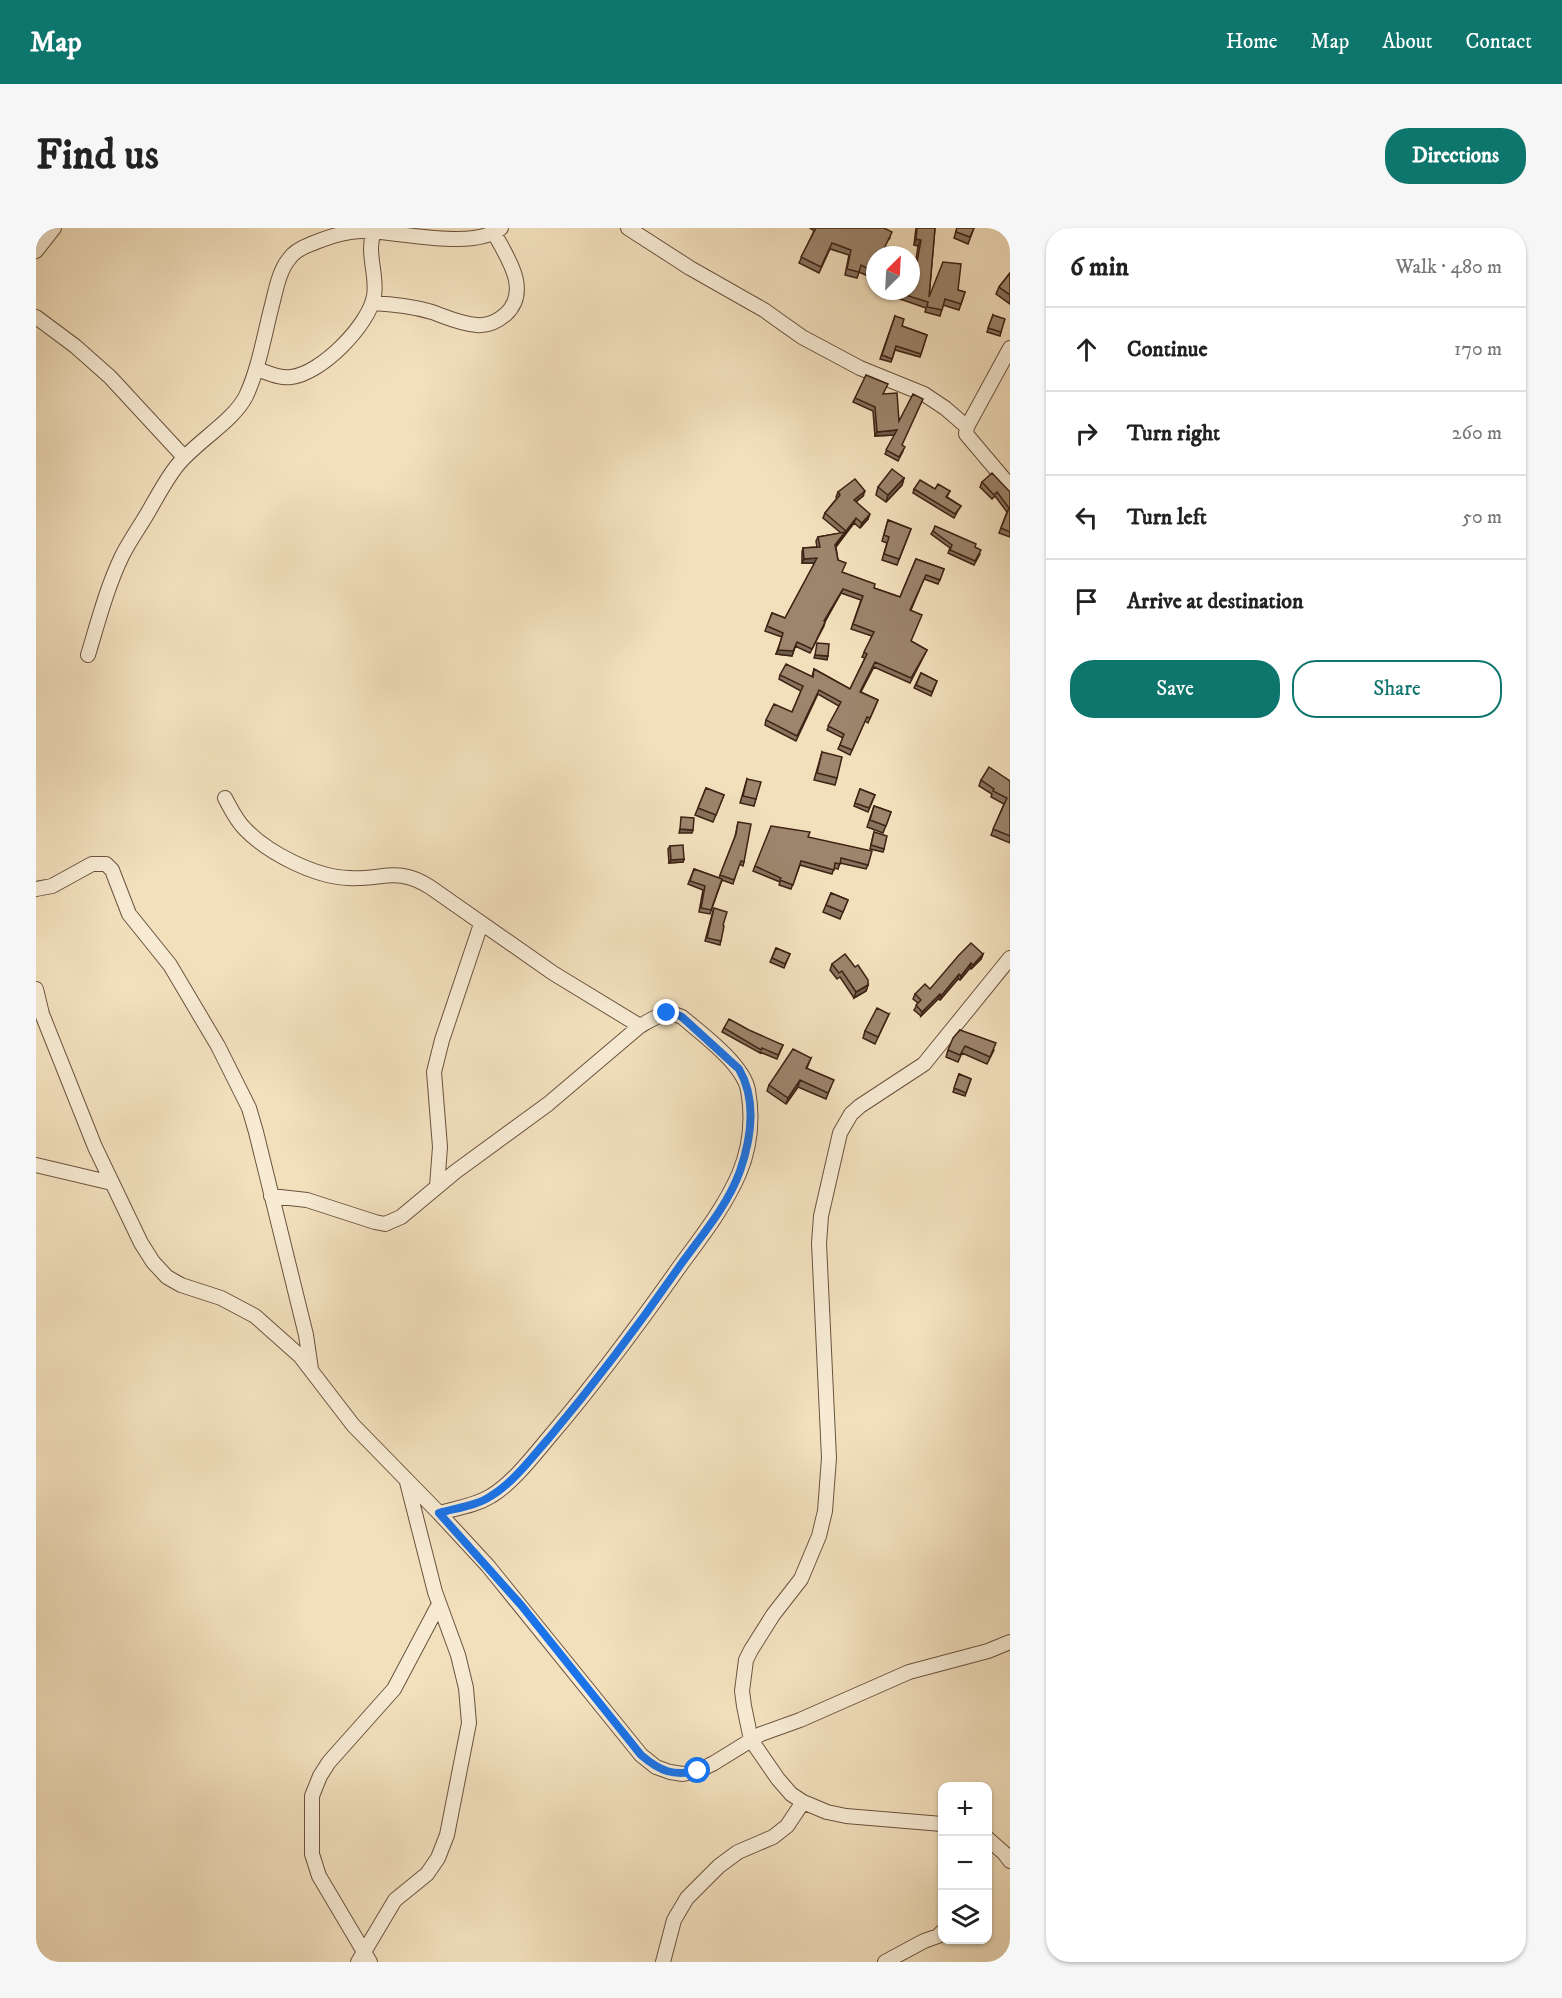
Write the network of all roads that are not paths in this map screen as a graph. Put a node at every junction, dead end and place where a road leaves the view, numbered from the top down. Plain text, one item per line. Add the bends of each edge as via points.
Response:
1 (54, 228) edge
2 (628, 228) edge
3 (375, 230) edge
4 (498, 231) edge
5 (36, 251) edge
6 (372, 303) junction
7 (36, 317) edge
8 (1010, 348) edge
9 (256, 369) junction
10 (967, 427) junction
11 (184, 457) junction
12 (1010, 486) edge
13 (88, 655) dead end
14 (225, 798) dead end
15 (36, 889) edge
16 (481, 924) junction
17 (1010, 958) edge
18 (36, 989) edge
19 (640, 1026) junction
20 (36, 1164) edge
21 (112, 1183) junction
22 (437, 1186) junction
23 (271, 1196) junction
24 (311, 1371) junction
25 (406, 1480) junction
26 (439, 1513) junction
27 (439, 1604) junction
28 (1010, 1642) edge
29 (751, 1740) junction
30 (803, 1803) junction
31 (938, 1824) edge
32 (992, 1842) edge
33 (1010, 1861) edge
34 (938, 1936) edge
35 (364, 1959) edge
36 (663, 1962) edge
37 (885, 1962) edge

1 - 5 street
2 - 10 street via 802,337 860,368 924,394
3 - 4 street via 456,238
3 - 6 street via 370,242
3 - 9 street via 346,232 299,249 289,257 277,285
4 - 6 street via 517,282 516,293 511,308 489,325 466,323 412,307
6 - 9 street via 342,346 304,374 283,378
7 - 11 street via 110,377
8 - 10 street
9 - 11 street via 244,401
10 - 12 street via 968,438
11 - 13 street via 122,555
14 - 16 street via 234,817 251,836 300,865 347,878 411,876
15 - 23 street via 52,886 92,864 106,864 112,870 129,914 170,965 235,1077 249,1108
16 - 19 street
16 - 22 street via 434,1072 440,1147
17 - 29 street via 924,1064 860,1106 840,1133 821,1216 819,1243 829,1458 825,1511 801,1579 746,1660 742,1691
18 - 21 street via 46,1025
19 - 22 street via 548,1104
19 - 26 street via 656,1016 674,1013 739,1069 746,1080 751,1118 739,1173 714,1219 640,1323 528,1462 492,1496
20 - 21 street
21 - 24 street via 141,1243 166,1277 255,1316
22 - 23 street via 401,1218 385,1224 307,1200
23 - 24 street via 306,1335
24 - 25 street via 353,1425
25 - 26 street
25 - 27 street
26 - 29 street via 521,1605 641,1755 656,1767 683,1774 698,1771
27 - 35 street via 458,1656 469,1723 447,1835 427,1874 395,1900
27 - 35 street via 394,1689 329,1762 312,1796 312,1854 319,1876
28 - 29 street via 909,1672
29 - 30 street via 790,1794
30 - 31 street via 846,1816
30 - 36 street via 773,1838 738,1852 693,1890 674,1920
32 - 33 street
34 - 37 street

